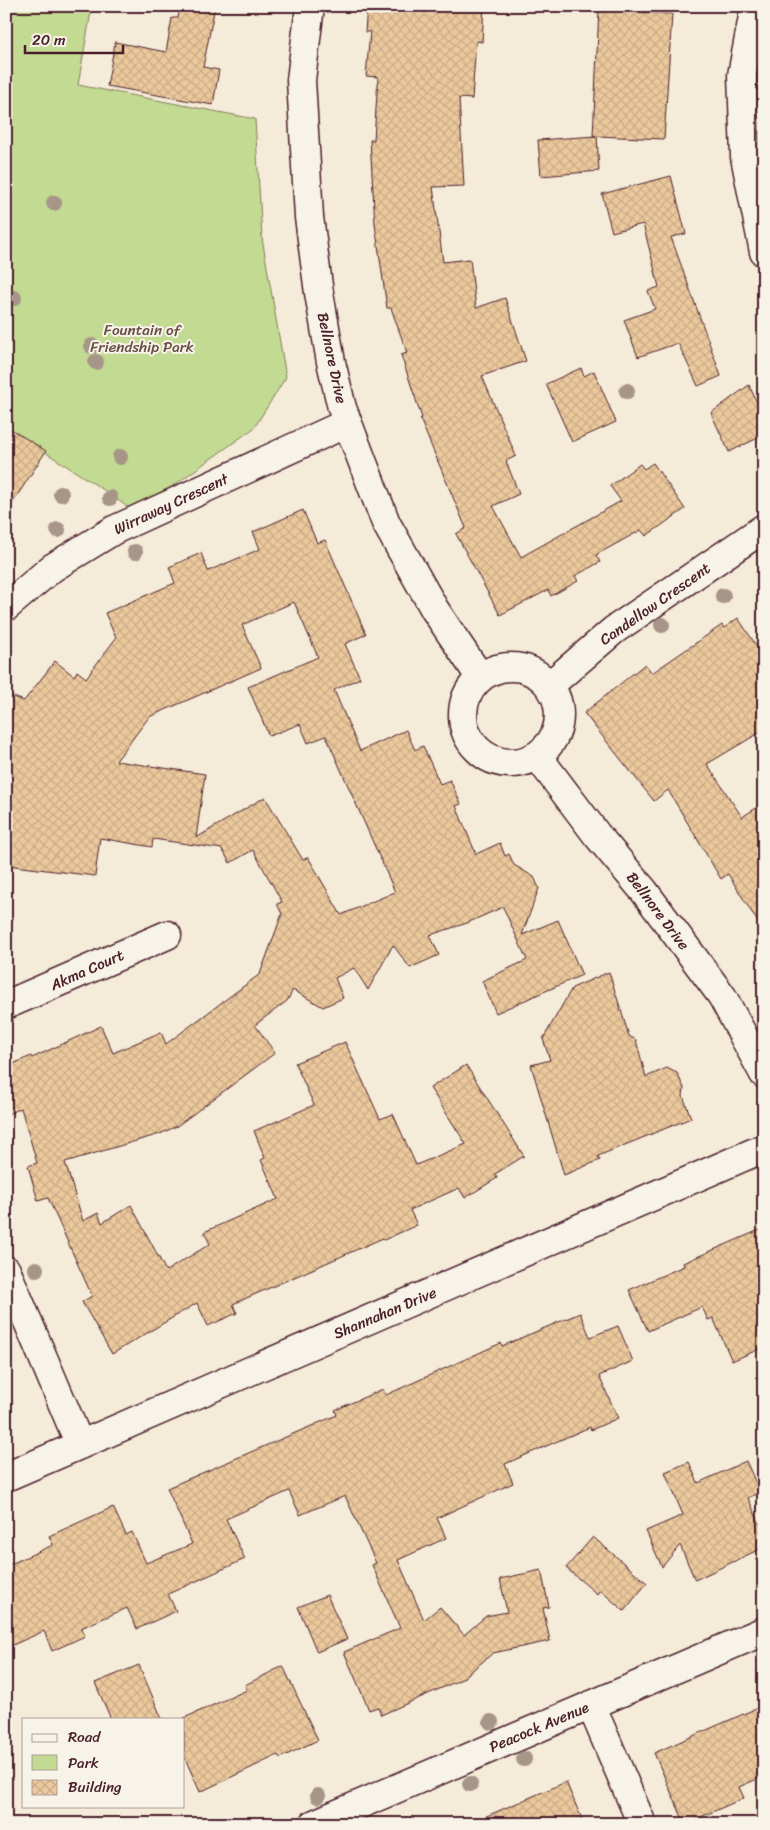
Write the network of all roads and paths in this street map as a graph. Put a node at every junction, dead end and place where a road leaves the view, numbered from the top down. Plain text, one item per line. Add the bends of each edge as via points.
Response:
1 (310, 6) edge
2 (755, 6) edge
3 (764, 252) edge
4 (347, 423) junction
5 (764, 528) edge
6 (6, 606) edge
7 (480, 677) junction
8 (550, 685) junction
9 (538, 757) junction
10 (167, 935) dead end
11 (6, 1005) edge
12 (764, 1074) edge
13 (764, 1148) edge
14 (6, 1270) edge
15 (80, 1445) junction
16 (6, 1477) edge
17 (764, 1631) edge
18 (591, 1705) junction
19 (314, 1824) edge
20 (642, 1824) edge

1 - 4 street, Bellnore Drive via 301,80 309,217 319,294
2 - 3 street via 742,75 745,148
4 - 6 street, Wirraway Crescent via 114,530 52,568
4 - 7 street, Bellnore Drive via 386,523 434,610
5 - 8 street, Candellow Crescent via 614,630
7 - 8 street via 505,667 533,671
7 - 9 street via 468,693 463,722 474,746 491,760 521,764
8 - 9 street via 560,714 552,743
9 - 12 street, Bellnore Drive via 722,996
10 - 11 street, Akma Court
13 - 15 street, Shannahan Drive
14 - 15 street
15 - 16 street, Shannahan Drive
17 - 18 street, Peacock Avenue
18 - 19 street, Peacock Avenue
18 - 20 street

